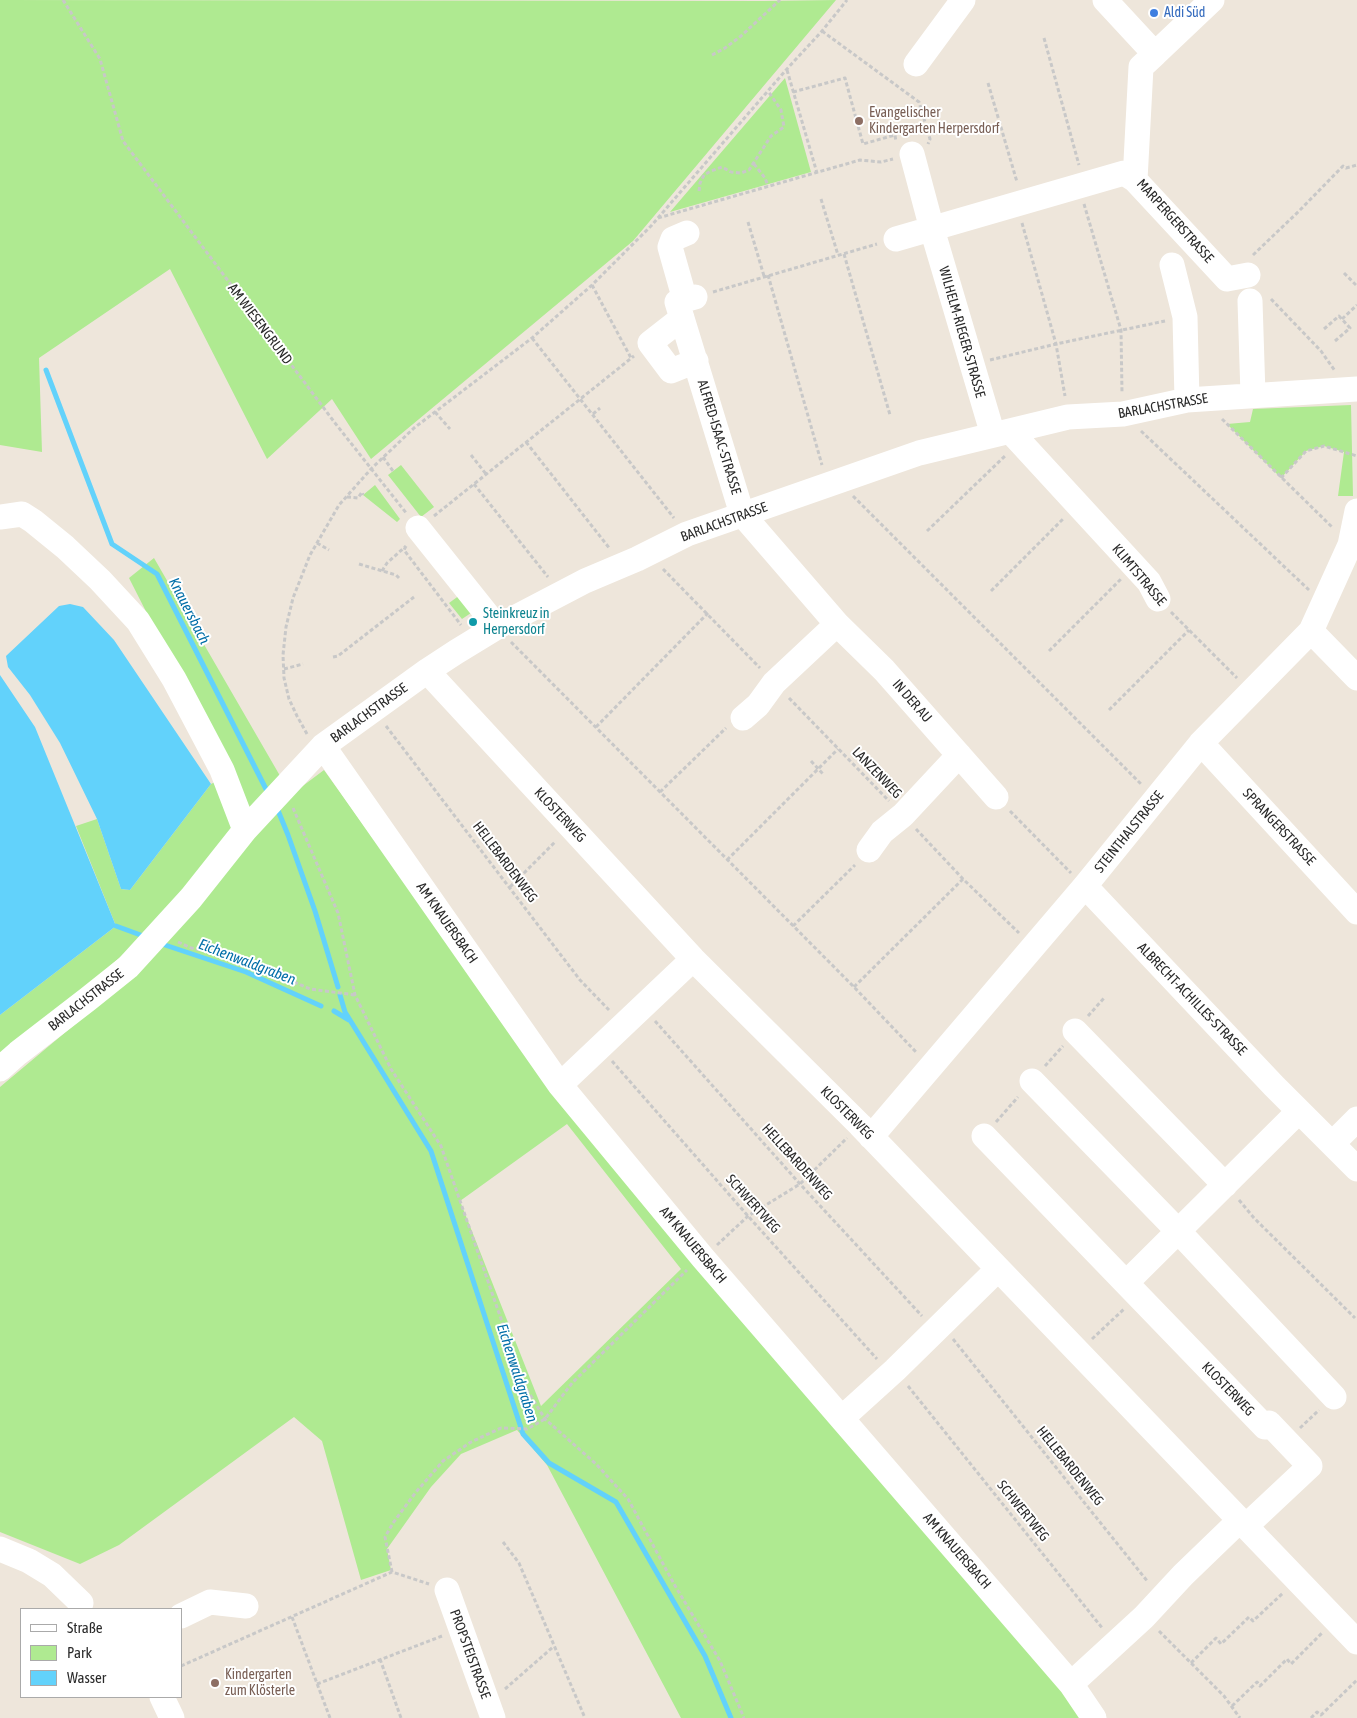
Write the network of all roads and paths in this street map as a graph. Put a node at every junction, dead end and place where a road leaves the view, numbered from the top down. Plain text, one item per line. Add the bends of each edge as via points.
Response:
1 (63, 0) edge
2 (780, 0) edge
3 (847, 0) edge
4 (963, 0) edge
5 (1105, 0) edge
6 (1212, 0) edge
7 (822, 31) junction
8 (1044, 38) dead end
9 (1155, 54) junction
10 (712, 55) dead end
11 (916, 64) dead end
12 (786, 70) junction
13 (988, 83) dead end
14 (768, 91) junction
15 (793, 92) junction
16 (906, 156) junction
17 (754, 164) junction
18 (1357, 165) edge
19 (817, 172) junction
20 (1135, 180) junction
21 (1082, 185) junction
22 (768, 186) junction
23 (699, 191) dead end
24 (821, 199) dead end
25 (1019, 203) junction
26 (657, 218) junction
27 (748, 222) dead end
28 (932, 229) junction
29 (687, 233) dead end
30 (896, 239) joint
31 (844, 254) junction
32 (838, 255) junction
33 (1172, 265) dead end
34 (1344, 273) dead end
35 (1248, 275) junction
36 (766, 276) junction
37 (592, 286) junction
38 (1357, 286) edge
39 (1250, 301) dead end
40 (687, 305) junction
41 (1357, 305) edge
42 (1185, 317) junction
43 (1342, 318) junction
44 (1324, 329) dead end
45 (1121, 330) junction
46 (532, 338) junction
47 (1335, 341) dead end
48 (650, 343) junction
49 (1056, 344) junction
50 (631, 358) junction
51 (696, 361) junction
52 (972, 365) junction
53 (1352, 389) edge
54 (1253, 394) junction
55 (581, 398) junction
56 (1194, 399) junction
57 (600, 408) dead end
58 (435, 412) junction
59 (593, 414) junction
60 (1123, 414) junction
61 (890, 416) dead end
62 (1068, 417) junction
63 (450, 429) dead end
64 (1008, 436) junction
65 (526, 442) junction
66 (471, 455) dead end
67 (1357, 456) edge
68 (383, 457) junction
69 (371, 469) junction
70 (393, 471) dead end
71 (486, 474) junction
72 (1281, 478) junction
73 (833, 483) junction
74 (474, 484) junction
75 (363, 495) dead end
76 (346, 496) junction
77 (1077, 504) junction
78 (1357, 511) edge
79 (742, 514) junction
80 (0, 517) edge
81 (674, 517) dead end
82 (927, 531) dead end
83 (413, 533) junction
84 (317, 543) junction
85 (1350, 545) junction
86 (329, 550) dead end
87 (647, 553) junction
88 (359, 564) dead end
89 (623, 565) junction
90 (1134, 566) junction
91 (382, 570) junction
92 (399, 578) dead end
93 (991, 591) dead end
94 (561, 593) junction
95 (414, 597) dead end
96 (1158, 599) joint
97 (1324, 604) junction
98 (708, 613) junction
99 (838, 624) junction
100 (497, 627) junction
101 (1189, 630) junction
102 (1311, 631) junction
103 (474, 641) junction
104 (1049, 651) dead end
105 (333, 657) dead end
106 (303, 664) dead end
107 (284, 669) junction
108 (427, 671) junction
109 (1357, 678) edge
110 (774, 683) junction
111 (1251, 692) junction
112 (374, 709) junction
113 (1109, 710) dead end
114 (743, 718) joint
115 (596, 728) junction
116 (1202, 743) junction
117 (323, 746) junction
118 (838, 749) junction
119 (959, 755) junction
120 (811, 761) dead end
121 (818, 769) junction
122 (823, 774) dead end
123 (284, 787) junction
124 (660, 792) junction
125 (996, 797) joint
126 (1156, 800) junction
127 (903, 815) junction
128 (570, 826) junction
129 (245, 830) junction
130 (869, 850) joint
131 (727, 860) junction
132 (964, 878) junction
133 (1084, 886) junction
134 (510, 887) junction
135 (1357, 912) edge
136 (793, 926) junction
137 (159, 934) junction
138 (1033, 946) junction
139 (693, 959) junction
140 (854, 987) junction
141 (356, 996) junction
142 (642, 1008) junction
143 (624, 1025) junction
144 (1075, 1031) dead end
145 (600, 1048) junction
146 (930, 1066) junction
147 (0, 1069) edge
148 (1032, 1081) dead end
149 (560, 1085) junction
150 (1300, 1111) junction
151 (1357, 1119) edge
152 (865, 1132) junction
153 (984, 1136) dead end
154 (1332, 1144) junction
155 (1357, 1169) edge
156 (800, 1184) junction
157 (1225, 1185) junction
158 (748, 1216) junction
159 (1179, 1232) junction
160 (703, 1258) junction
161 (997, 1270) junction
162 (1133, 1288) junction
163 (1355, 1318) dead end
164 (939, 1328) junction
165 (1078, 1352) junction
166 (893, 1371) junction
167 (1334, 1397) joint
168 (842, 1418) junction
169 (545, 1419) junction
170 (1287, 1441) junction
171 (1243, 1523) junction
172 (502, 1542) dead end
173 (0, 1549) edge
174 (392, 1572) junction
175 (1296, 1580) junction
176 (447, 1590) joint
177 (1162, 1598) junction
178 (84, 1605) edge
179 (246, 1606) dead end
180 (182, 1616) edge
181 (1144, 1616) junction
182 (292, 1617) junction
183 (1336, 1620) junction
184 (460, 1629) junction
185 (1357, 1642) edge
186 (1114, 1643) junction
187 (553, 1647) junction
188 (380, 1659) junction
189 (1190, 1663) junction
190 (182, 1666) edge
191 (1357, 1680) edge
192 (317, 1684) junction
193 (1071, 1684) junction
194 (162, 1698) edge
195 (1232, 1706) junction
196 (490, 1711) edge
197 (172, 1718) edge
198 (330, 1718) edge
199 (401, 1718) edge
200 (585, 1718) edge
201 (744, 1718) edge
202 (1094, 1718) edge
203 (1240, 1718) edge
204 (1311, 1718) edge

1 - 69 path, AM WIESENGRUND via 100,59 123,141
2 - 10 path via 741,36
3 - 7 path
4 - 11 street
5 - 9 street
6 - 9 street, MARPERGERSTRASSE
7 - 12 path
7 - 16 path via 919,102 930,140 926,150
8 - 21 path
9 - 20 street, MARPERGERSTRASSE via 1142,67
12 - 14 path
12 - 15 path
13 - 25 path
14 - 17 path via 781,110 784,127 771,136
14 - 26 path
15 - 16 path via 845,78 863,144 894,135
15 - 19 path
16 - 19 path via 881,162 860,160
16 - 28 street, WILHELM-RIEGER-STRASSE
17 - 22 path
17 - 23 path via 741,172 731,172 722,167 704,175
18 - 35 path via 1343,166 1241,267
19 - 22 path
20 - 21 street via 1124,173
20 - 35 street, MARPERGERSTRASSE via 1227,279
21 - 25 street
21 - 45 path
22 - 26 path
24 - 32 path
25 - 28 street
25 - 49 path
26 - 37 path
27 - 36 path
28 - 30 street
28 - 52 street, WILHELM-RIEGER-STRASSE
29 - 40 street, ALFRED-ISAAC-STRASSE via 673,239 670,248
30 - 31 path
31 - 32 path
31 - 61 path
32 - 36 path
33 - 42 street
34 - 38 path
35 - 53 path
36 - 40 path
36 - 73 path
37 - 46 path
37 - 50 path
39 - 54 street
40 - 48 street
40 - 51 street, ALFRED-ISAAC-STRASSE
41 - 43 path
42 - 45 path
42 - 56 street
43 - 44 path via 1339,316
43 - 47 path via 1350,328
45 - 49 path
45 - 60 path
46 - 55 path
46 - 58 path
48 - 50 path
48 - 51 street, ALFRED-ISAAC-STRASSE via 672,371
49 - 52 path
49 - 62 path
50 - 55 path
51 - 79 street, ALFRED-ISAAC-STRASSE
52 - 64 street, WILHELM-RIEGER-STRASSE
53 - 54 street, BARLACHSTRASSE
54 - 56 street, BARLACHSTRASSE
55 - 59 path
55 - 65 path
56 - 60 street, BARLACHSTRASSE
56 - 72 path
57 - 59 path
58 - 63 path
58 - 68 path
59 - 81 path
60 - 62 street, BARLACHSTRASSE
60 - 97 path
62 - 64 street, BARLACHSTRASSE
64 - 73 street, BARLACHSTRASSE via 919,453
64 - 77 street, KLIMTSTRASSE
64 - 82 path
65 - 71 path
65 - 89 path
66 - 71 path
67 - 72 path via 1324,446 1306,451
68 - 69 path
68 - 70 path
69 - 76 path
69 - 83 path, AM WIESENGRUND
71 - 74 path
72 - 85 path
73 - 79 street, BARLACHSTRASSE
73 - 126 path
74 - 83 path
74 - 94 path
75 - 76 path via 362,492 358,498
76 - 84 path
77 - 90 street, KLIMTSTRASSE
77 - 93 path
78 - 85 street, STEINTHALSTRASSE
79 - 87 street, BARLACHSTRASSE
79 - 99 street, IN DER AU
80 - 129 street via 22,514 33,521 100,580 138,621 174,679 222,770
83 - 91 path
83 - 100 street
83 - 103 path, AM WIESENGRUND via 404,550
84 - 86 path
84 - 107 path via 292,598 286,627
85 - 97 street, STEINTHALSTRASSE
87 - 89 street, BARLACHSTRASSE
87 - 98 path, LANZENWEG
88 - 91 path
89 - 94 street, BARLACHSTRASSE
90 - 96 street, KLIMTSTRASSE via 1149,582
90 - 104 path
91 - 92 path
94 - 100 street, BARLACHSTRASSE
95 - 105 path
96 - 101 path, KLIMTSTRASSE
97 - 102 street, STEINTHALSTRASSE
98 - 110 path, LANZENWEG
98 - 115 path
99 - 110 street
99 - 119 street, IN DER AU via 884,670
100 - 103 street, BARLACHSTRASSE
100 - 115 path
101 - 111 path, KLIMTSTRASSE
101 - 113 path
102 - 109 street
102 - 111 street, STEINTHALSTRASSE
103 - 108 street, BARLACHSTRASSE
106 - 107 path
107 - 117 path via 289,699 297,716 311,741
108 - 112 street, BARLACHSTRASSE
108 - 128 street, KLOSTERWEG
110 - 114 street via 758,705
110 - 118 path, LANZENWEG
111 - 116 street, STEINTHALSTRASSE
112 - 117 street, BARLACHSTRASSE
112 - 134 path, HELLEBARDENWEG
114 - 124 path via 737,717
115 - 124 path
116 - 126 street, STEINTHALSTRASSE
116 - 135 street, SPRANGERSTRASSE
117 - 123 street, BARLACHSTRASSE
117 - 149 street, AM KNAUERSBACH
118 - 121 path
118 - 127 path, LANZENWEG
119 - 125 street, IN DER AU
119 - 127 street
120 - 121 path
121 - 122 path
121 - 131 path
123 - 129 street, BARLACHSTRASSE
123 - 141 path via 338,913
124 - 131 path
125 - 133 path
126 - 133 street, STEINTHALSTRASSE
127 - 130 street via 882,832
127 - 132 path, LANZENWEG
128 - 134 path
128 - 139 street, KLOSTERWEG
129 - 137 street, BARLACHSTRASSE
130 - 136 path
131 - 136 path
132 - 138 path, LANZENWEG
132 - 140 path
133 - 138 street, STEINTHALSTRASSE
133 - 150 street, ALBRECHT-ACHILLES-STRASSE
134 - 143 path, HELLEBARDENWEG via 580,980
136 - 140 path
137 - 141 path via 191,948 234,956 310,989
137 - 147 street, BARLACHSTRASSE via 128,966
138 - 146 street, STEINTHALSTRASSE
139 - 142 street
139 - 152 street, KLOSTERWEG
140 - 146 path
141 - 169 path via 391,1069 441,1146 524,1385
142 - 143 street
142 - 156 path, HELLEBARDENWEG
143 - 145 street
144 - 157 street
145 - 149 street
145 - 158 path, SCHWERTWEG
146 - 152 street, STEINTHALSTRASSE
148 - 159 street
149 - 160 street, AM KNAUERSBACH
150 - 154 street, ALBRECHT-ACHILLES-STRASSE
150 - 157 street
151 - 154 street
152 - 156 path
152 - 161 street, KLOSTERWEG
153 - 162 street
154 - 155 street, ALBRECHT-ACHILLES-STRASSE
156 - 158 path
156 - 164 path, HELLEBARDENWEG
157 - 159 street
157 - 163 path
158 - 160 path
158 - 166 path, SCHWERTWEG
159 - 162 street
159 - 167 street
160 - 168 street, AM KNAUERSBACH
160 - 169 path via 680,1275 572,1384
161 - 164 street
161 - 165 street, KLOSTERWEG
162 - 165 path
162 - 170 street, KLOSTERWEG via 1265,1427 1269,1423
164 - 166 street
164 - 177 path, HELLEBARDENWEG
165 - 171 street, KLOSTERWEG
166 - 168 street
166 - 186 path, SCHWERTWEG
167 - 170 path
168 - 193 street, AM KNAUERSBACH
169 - 174 path via 527,1429 501,1428 471,1442 443,1461 385,1536
169 - 201 path via 596,1464 628,1499 720,1661
170 - 171 street, KLOSTERWEG via 1310,1466
171 - 175 street, KLOSTERWEG
171 - 177 street, KLOSTERWEG
172 - 187 path via 519,1563
173 - 178 street via 52,1575
174 - 176 path
174 - 182 path
175 - 183 street, KLOSTERWEG
175 - 189 path via 1253,1622 1249,1617 1221,1644 1216,1638
176 - 184 street, PROPSTEISTRASSE
177 - 181 street, KLOSTERWEG
179 - 180 street via 210,1602
181 - 186 street, KLOSTERWEG
181 - 189 path
182 - 190 path
182 - 192 path
183 - 185 street, KLOSTERWEG
183 - 195 path via 1291,1664 1287,1659 1260,1686 1257,1682
184 - 188 path
184 - 196 street, PROPSTEISTRASSE
186 - 193 street, KLOSTERWEG
187 - 196 path
187 - 200 path
188 - 192 path
188 - 199 path
189 - 195 path
191 - 204 path via 1321,1715 1317,1712
192 - 198 path
193 - 202 street, AM KNAUERSBACH
194 - 197 street
195 - 203 path

